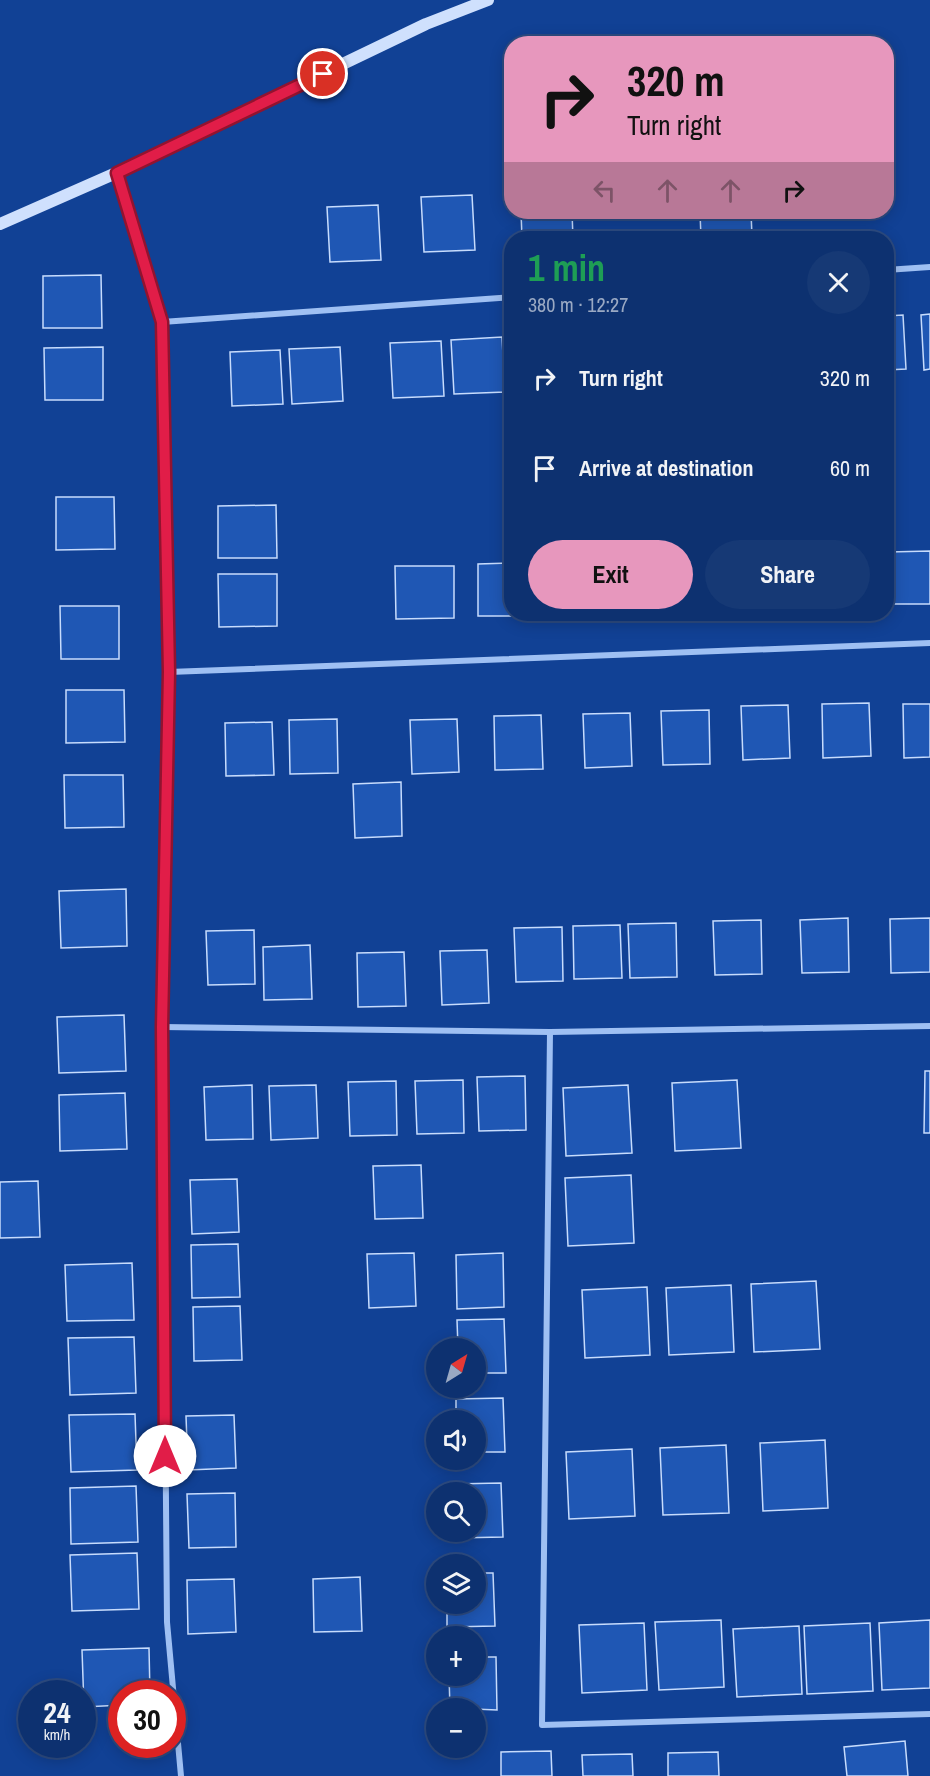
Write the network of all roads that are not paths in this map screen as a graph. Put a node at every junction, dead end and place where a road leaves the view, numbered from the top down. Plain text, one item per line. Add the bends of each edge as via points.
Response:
1 (488, 0) edge
2 (117, 173) junction
3 (0, 224) edge
4 (930, 267) edge
5 (894, 269) edge
6 (504, 298) edge
7 (162, 322) junction
8 (930, 643) edge
9 (169, 672) junction
10 (930, 1026) edge
11 (162, 1027) junction
12 (550, 1032) junction
13 (930, 1714) edge
14 (181, 1776) edge

1 - 2 main road via 426,24
2 - 3 main road
2 - 7 street
4 - 5 street
6 - 7 street
7 - 9 street
8 - 9 street
9 - 11 street
10 - 12 street
11 - 12 street
11 - 14 street via 167,1622
12 - 13 street via 542,1725

